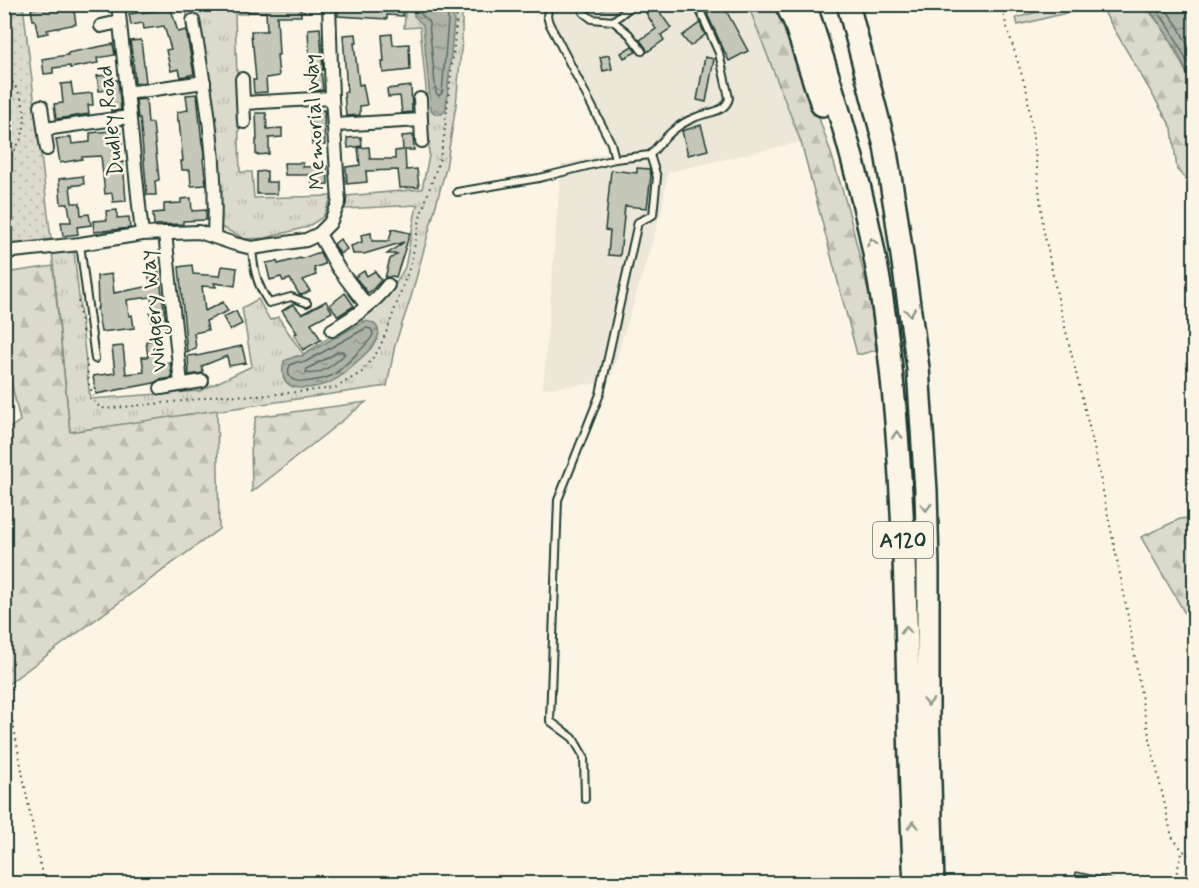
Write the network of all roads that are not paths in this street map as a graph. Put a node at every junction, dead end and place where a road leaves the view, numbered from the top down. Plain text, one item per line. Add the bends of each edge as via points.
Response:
1 (118, 4) edge
2 (329, 4) edge
3 (549, 4) edge
4 (579, 4) edge
5 (634, 4) edge
6 (697, 4) edge
7 (786, 4) edge
8 (805, 4) edge
9 (832, 4) edge
10 (848, 4) edge
11 (193, 21) dead end
12 (613, 21) junction
13 (119, 22) junction
14 (101, 26) dead end
15 (642, 51) dead end
16 (242, 79) dead end
17 (204, 82) junction
18 (127, 93) junction
19 (332, 98) junction
20 (420, 99) dead end
21 (244, 103) junction
22 (41, 106) dead end
23 (129, 117) junction
24 (422, 120) junction
25 (244, 122) dead end
26 (335, 125) junction
27 (45, 129) junction
28 (422, 141) dead end
29 (47, 149) dead end
30 (650, 155) junction
31 (615, 159) junction
32 (457, 192) dead end
33 (863, 199) junction
34 (896, 213) junction
35 (165, 233) junction
36 (142, 234) junction
37 (319, 234) junction
38 (214, 236) junction
39 (80, 244) junction
40 (252, 248) junction
41 (4, 252) edge
42 (388, 285) dead end
43 (307, 303) dead end
44 (367, 306) junction
45 (332, 330) dead end
46 (95, 358) dead end
47 (202, 381) dead end
48 (181, 384) junction
49 (161, 388) dead end
50 (585, 799) dead end
51 (915, 884) edge
52 (933, 884) edge

1 - 13 street, Dudley Road
2 - 19 street, Memorial Way
3 - 31 lane via 549,23 611,143
4 - 12 lane via 592,19
5 - 12 lane
6 - 30 lane via 719,53 729,102 675,127
7 - 33 highway, A120 via 826,117
8 - 33 highway, A120
9 - 34 highway, A120
10 - 34 highway, A120 via 885,146
11 - 17 street
12 - 15 lane
13 - 14 street
13 - 18 street, Dudley Road
16 - 21 street
17 - 18 street
17 - 38 street via 212,149
18 - 23 street, Dudley Road
19 - 21 street
19 - 26 street, Memorial Way
20 - 24 street
21 - 25 street
22 - 27 street
23 - 27 street
23 - 36 street, Dudley Road
24 - 26 street
24 - 28 street
26 - 37 street, Memorial Way via 339,202 330,223
27 - 29 street
30 - 31 lane
30 - 50 lane via 657,177 653,214 638,222 600,394 558,500 550,721 573,738 584,757
31 - 32 lane via 539,178
51 -> 33 highway, A120 via 902,505 893,387
34 -> 52 highway, A120 via 918,368 926,491
35 - 36 street
35 - 38 street via 199,232
35 - 48 street, Widgery Way
36 - 39 street
37 - 40 street via 306,240
37 - 44 street via 338,268
38 - 40 street
39 - 41 street
39 - 46 lane
40 - 43 lane via 254,270 270,303 291,297
42 - 44 street
44 - 45 street
47 - 48 street
48 - 49 street

